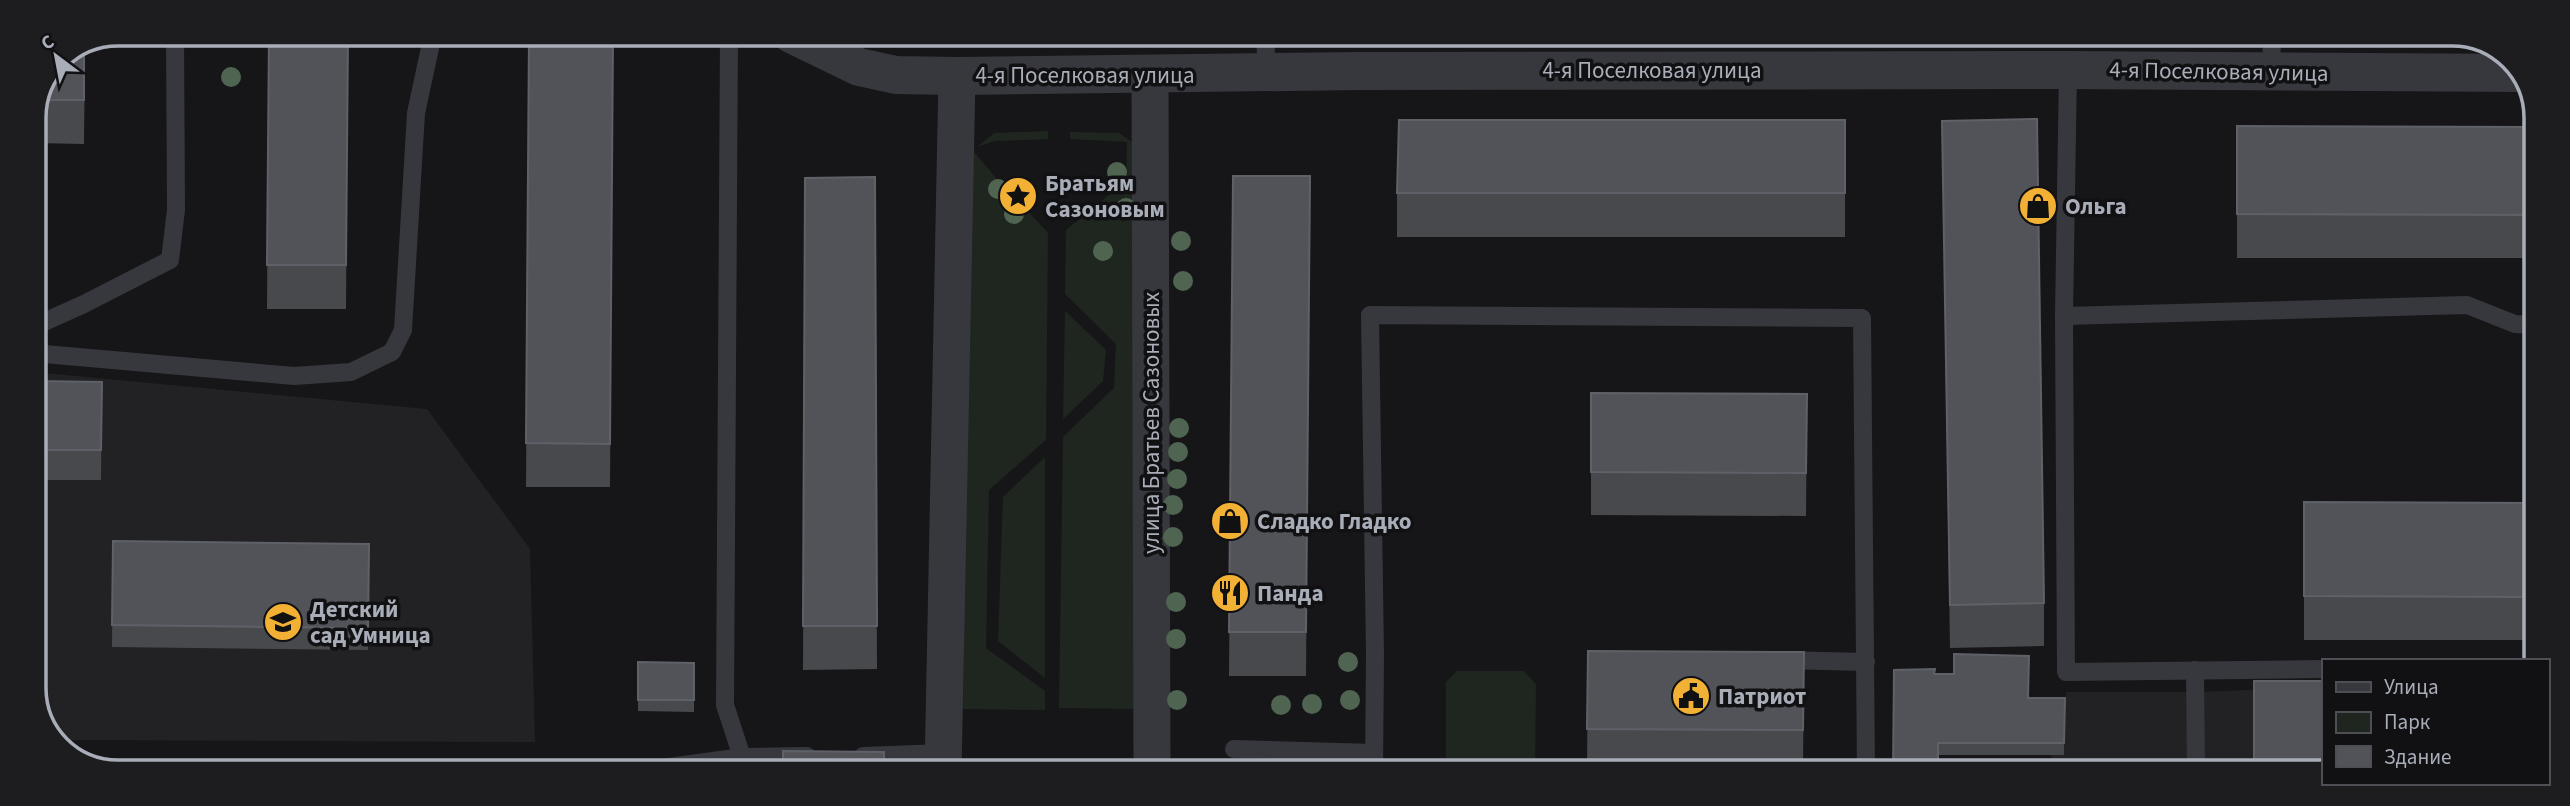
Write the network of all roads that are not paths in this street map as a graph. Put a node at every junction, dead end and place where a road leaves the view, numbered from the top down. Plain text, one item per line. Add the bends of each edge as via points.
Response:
1 (175, 46) edge
2 (430, 46) edge
3 (729, 46) edge
4 (819, 46) edge
5 (1266, 46) edge
6 (2271, 54) edge
7 (2068, 70) junction
8 (2509, 72) edge
9 (1267, 73) junction
10 (1150, 75) junction
11 (957, 76) junction
12 (2064, 316) junction
13 (46, 321) edge
14 (2524, 324) edge
15 (46, 354) edge
16 (1759, 660) edge
17 (1866, 662) junction
18 (2322, 669) edge
19 (2195, 670) junction
20 (1234, 749) dead end
21 (1373, 753) junction
22 (824, 756) edge
23 (852, 756) edge
24 (741, 760) edge
25 (783, 760) edge
26 (913, 760) edge
27 (943, 760) edge
28 (1152, 760) edge
29 (1373, 760) edge
30 (1866, 760) edge
31 (2196, 760) edge

1 - 13 lane via 176,211 170,260
2 - 15 lane via 416,113 403,330 391,352 351,372 293,376
3 - 24 lane via 725,705
4 - 11 street, 4-я Поселковая улица via 859,67 896,75
5 - 9 lane
6 - 7 street, 4-я Поселковая улица
6 - 8 street, 4-я Поселковая улица
7 - 9 street, 4-я Поселковая улица
7 - 12 lane
9 - 10 street, 4-я Поселковая улица
10 - 11 street, 4-я Поселковая улица
10 - 28 street, улица Братьев Сазоновых
11 - 27 street
12 - 14 lane via 2468,305
12 - 19 lane via 2066,672
16 - 17 lane
17 - 21 lane via 1862,318 1370,315
17 - 30 lane
18 - 19 lane
19 - 31 lane
20 - 21 lane
21 - 29 lane
22 - 25 lane
23 - 26 lane

